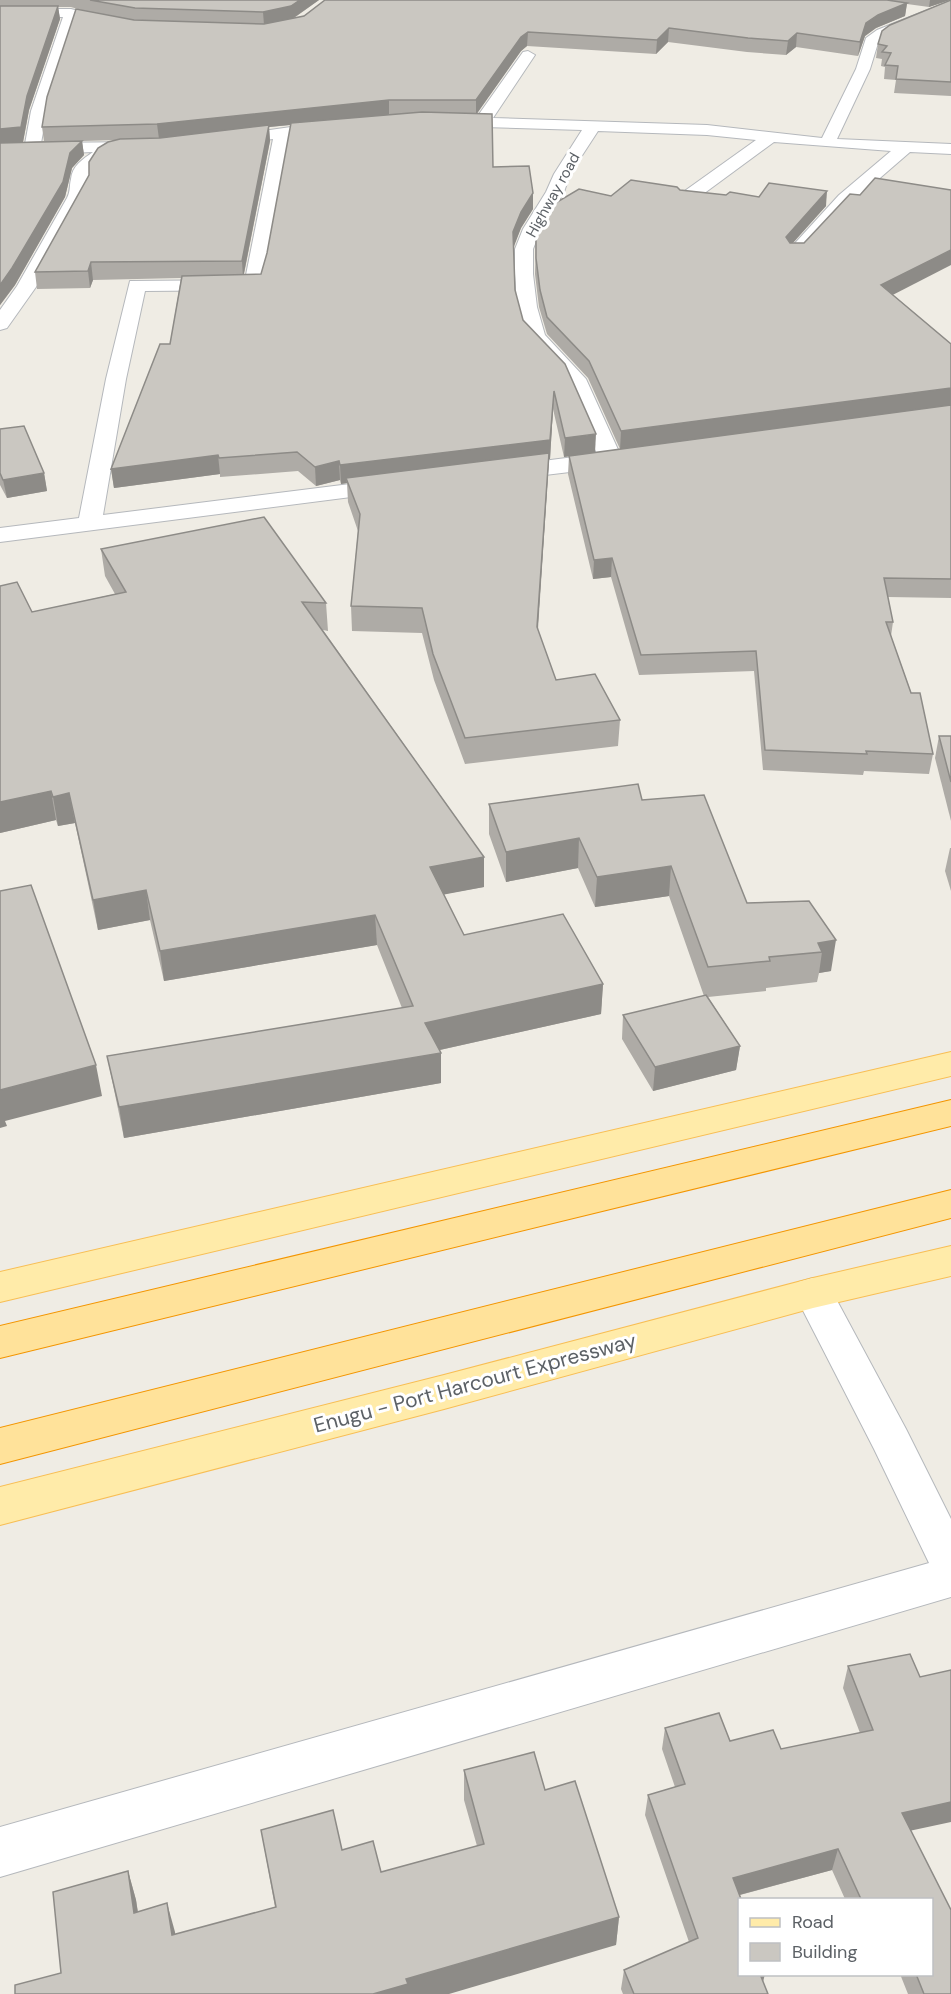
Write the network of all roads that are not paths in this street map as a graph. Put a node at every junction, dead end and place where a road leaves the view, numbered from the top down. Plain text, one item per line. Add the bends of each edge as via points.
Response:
1 (951, 5) edge
2 (905, 8) dead end
3 (0, 13) edge
4 (71, 13) junction
5 (928, 13) junction
6 (125, 26) edge
7 (528, 55) dead end
8 (434, 120) edge
9 (482, 122) junction
10 (348, 124) edge
11 (594, 125) junction
12 (282, 133) junction
13 (772, 136) junction
14 (206, 142) edge
15 (827, 143) junction
16 (161, 146) edge
17 (32, 148) junction
18 (112, 148) junction
19 (905, 148) junction
20 (951, 149) edge
21 (0, 151) edge
22 (685, 199) edge
23 (795, 253) edge
24 (0, 324) edge
25 (634, 457) edge
26 (611, 460) junction
27 (481, 475) edge
28 (411, 484) edge
29 (90, 523) junction
30 (0, 535) edge
31 (951, 1064) edge
32 (951, 1113) edge
33 (951, 1204) edge
34 (951, 1261) edge
35 (0, 1287) edge
36 (813, 1293) junction
37 (0, 1342) edge
38 (0, 1446) edge
39 (0, 1506) edge
40 (951, 1564) edge
41 (951, 1577) edge
42 (0, 1852) edge

1 - 5 street
2 - 5 street
3 - 4 street
4 - 6 street
4 - 17 street via 39,111
5 - 15 street via 870,41 863,69
7 - 9 street
8 - 9 street
9 - 11 street
10 - 12 street
11 - 13 street
11 - 26 street, Highway road via 532,229 524,249 524,274 535,337 576,379
12 - 14 street
12 - 29 street via 281,155 253,286 137,285
13 - 15 street
13 - 22 street
15 - 19 street
16 - 18 street
17 - 18 street
17 - 21 street
18 - 24 street via 78,174 80,190 76,198 26,287
19 - 20 street
19 - 23 street via 845,199
25 - 26 street
26 - 27 street
28 - 29 street
29 - 30 street
31 - 35 main road
32 - 37 highway
33 - 38 highway
34 - 36 main road, Enugu - Port Harcourt Expressway
36 - 39 main road, Enugu - Port Harcourt Expressway
36 - 40 street
41 - 42 street

